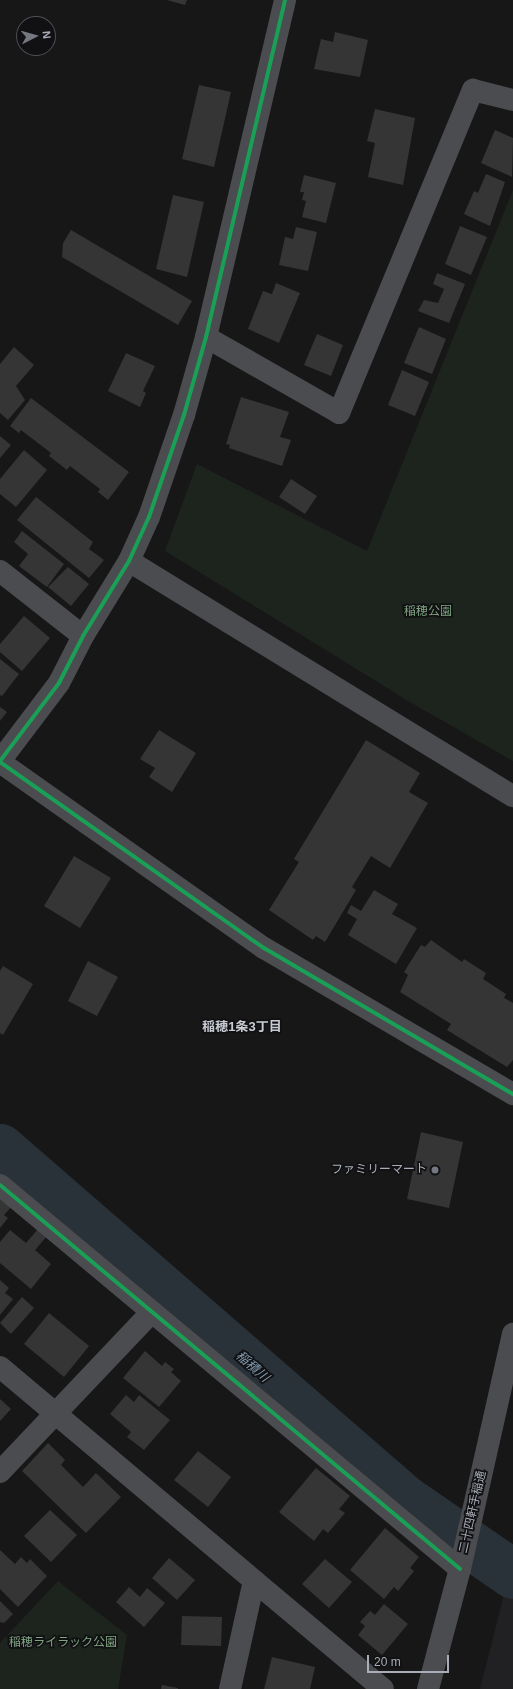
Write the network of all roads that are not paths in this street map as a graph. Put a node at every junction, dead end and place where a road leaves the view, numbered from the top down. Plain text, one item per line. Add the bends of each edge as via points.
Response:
1 (285, 0) edge
2 (513, 100) edge
3 (206, 337) junction
4 (129, 562) junction
5 (0, 571) edge
6 (83, 636) junction
7 (0, 762) edge
8 (513, 796) edge
9 (513, 1094) edge
10 (0, 1185) edge
11 (152, 1312) junction
12 (513, 1334) edge
13 (0, 1367) edge
14 (55, 1414) junction
15 (0, 1472) edge
16 (462, 1561) junction
17 (254, 1581) junction
18 (230, 1689) edge
19 (383, 1689) edge
20 (428, 1689) edge

1 - 3 street
2 - 3 street via 473,90 339,413
3 - 4 street via 177,437 149,517
4 - 6 street
4 - 8 street
5 - 6 street
6 - 7 street via 59,683
7 - 9 street via 264,948
10 - 11 street
11 - 14 street
11 - 16 street
12 - 16 street, 二十四軒手稲通
13 - 14 street
14 - 15 street
14 - 17 street
16 - 20 street, 二十四軒手稲通
17 - 18 street
17 - 19 street

